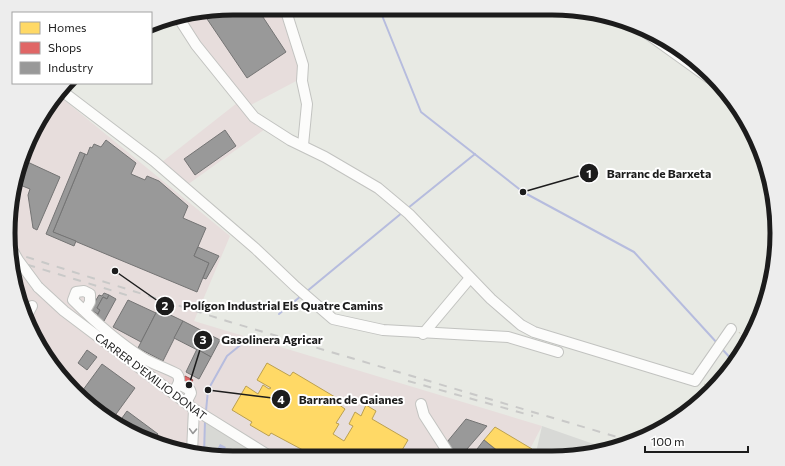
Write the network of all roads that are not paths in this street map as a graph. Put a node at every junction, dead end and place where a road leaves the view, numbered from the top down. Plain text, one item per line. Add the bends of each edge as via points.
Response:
1 (287, 15) edge
2 (181, 21) edge
3 (670, 50) edge
4 (693, 66) edge
5 (65, 94) edge
6 (303, 145) junction
7 (16, 257) edge
8 (470, 278) junction
9 (32, 306) dead end
10 (30, 310) edge
11 (85, 311) dead end
12 (731, 329) road end
13 (423, 334) junction
14 (558, 352) dead end
15 (179, 384) junction
16 (173, 393) junction
17 (421, 404) dead end
18 (194, 409) junction
19 (192, 447) edge
20 (259, 451) edge
21 (447, 451) edge

1 - 6 street via 303,65 302,81 307,104
2 - 6 street via 196,45 254,117 290,140
3 - 4 street
5 - 13 street via 154,162 333,319 383,330
6 - 8 street via 378,188 406,211
7 - 16 street, CARRER D'EMILIO DONAT, bridge via 38,286 64,311
8 - 12 street via 521,325 534,332 695,381
8 - 13 street
9 - 10 street
11 - 15 street via 143,358 177,374
13 - 14 street via 508,337
15 - 16 street
15 - 18 street via 190,390
16 - 18 street, CARRER D'EMILIO DONAT
17 - 21 street via 424,415
18 -> 19 street
18 - 20 street, CARRER D'EMILIO DONAT

